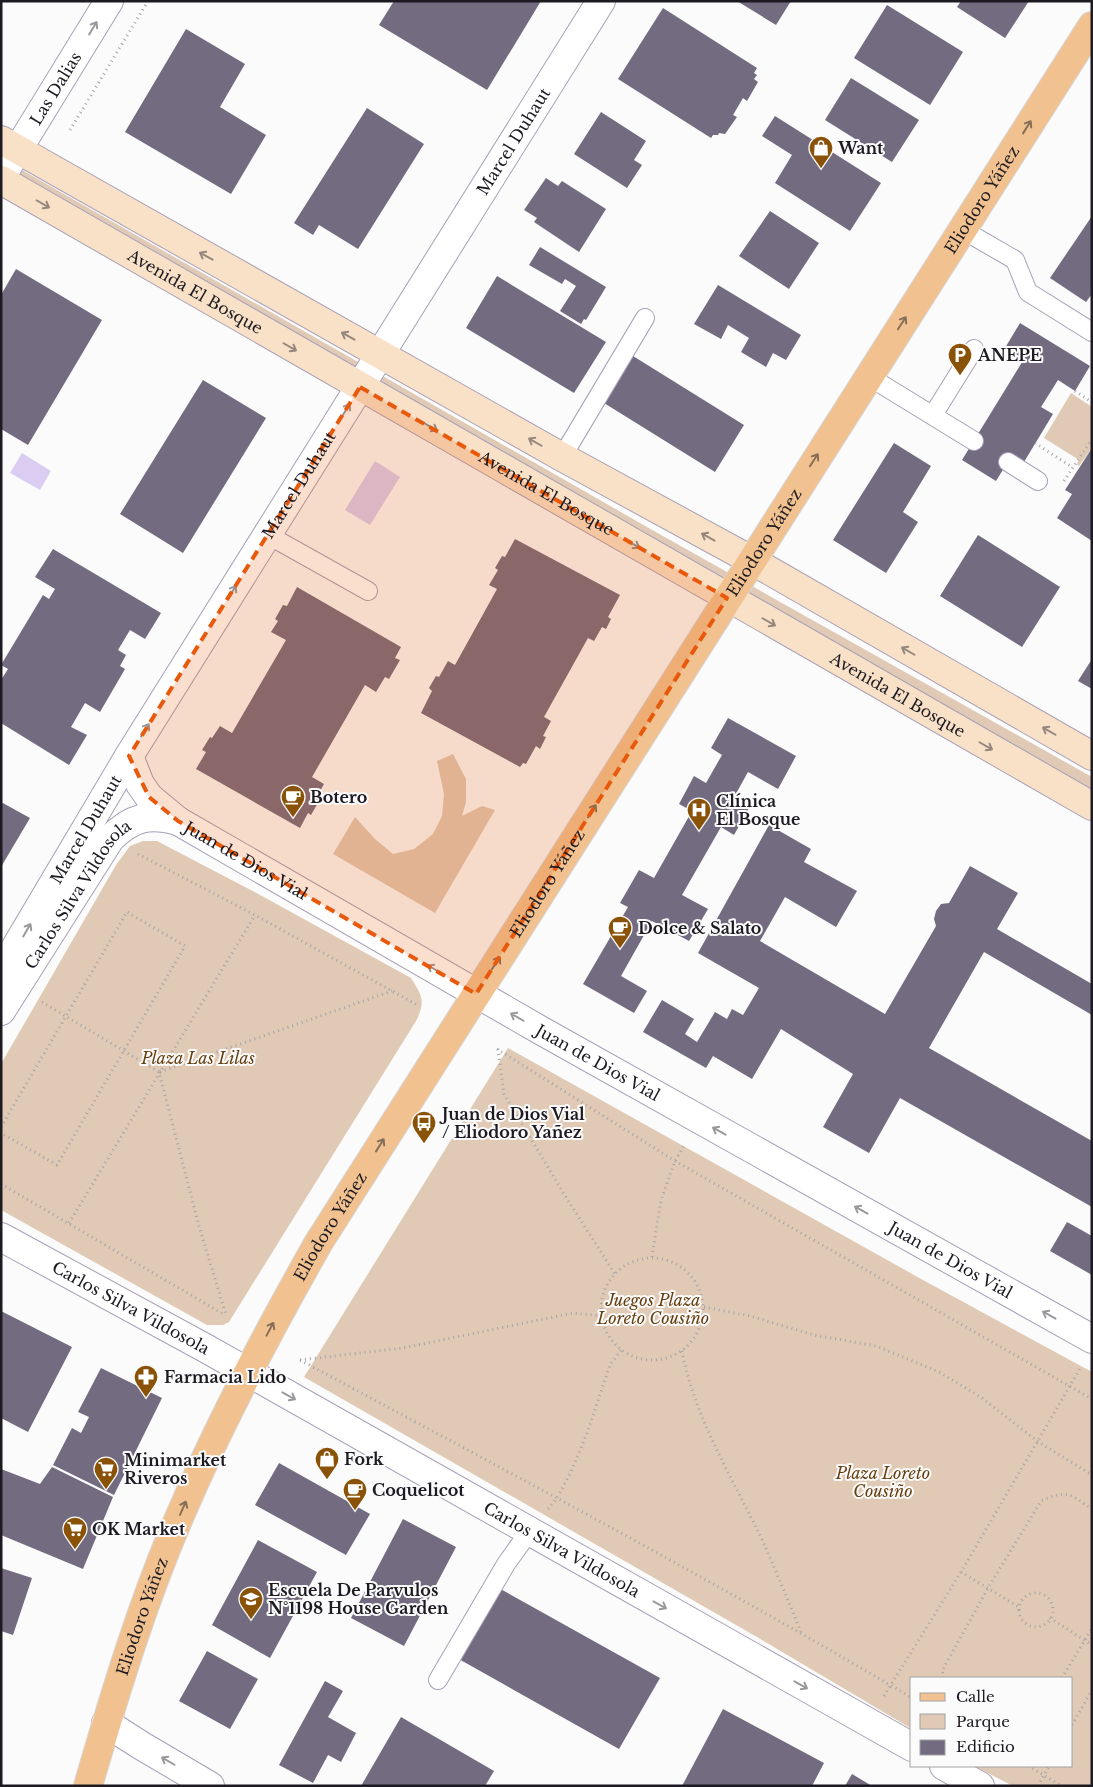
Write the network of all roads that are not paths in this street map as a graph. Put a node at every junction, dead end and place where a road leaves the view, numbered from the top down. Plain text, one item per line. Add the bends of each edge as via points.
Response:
1 (109, 1) edge
2 (601, 1) edge
3 (1092, 26) edge
4 (10, 145) edge
5 (1, 178) edge
6 (963, 230) junction
7 (645, 318) dead end
8 (1092, 332) edge
9 (974, 349) dead end
10 (380, 354) junction
11 (868, 376) junction
12 (360, 387) junction
13 (934, 415) junction
14 (974, 440) dead end
15 (562, 457) junction
16 (1008, 462) dead end
17 (1038, 481) dead end
18 (268, 535) junction
19 (751, 560) junction
20 (368, 591) dead end
21 (727, 598) junction
22 (129, 756) junction
23 (1092, 756) edge
24 (1092, 806) edge
25 (178, 821) junction
26 (6, 980) edge
27 (476, 994) junction
28 (1, 1011) edge
29 (1, 1237) edge
30 (1092, 1339) edge
31 (247, 1372) junction
32 (530, 1532) junction
33 (438, 1680) dead end
34 (106, 1723) junction
35 (910, 1746) edge
36 (946, 1767) edge
37 (196, 1782) edge
38 (88, 1786) edge
39 (980, 1786) edge

4 -> 1 street, Las Dalias
2 - 10 street, Marcel Duhaut
6 -> 3 main road, Eliodoro Yáñez
4 - 5 street, Las Dalias
10 -> 4 street
5 -> 12 street, Avenida El Bosque
6 - 8 lane via 1015,260 1028,292
11 -> 6 main road, Eliodoro Yáñez
7 - 15 lane
9 - 13 lane
10 - 12 street, Marcel Duhaut
15 -> 10 street
11 - 13 lane
19 -> 11 main road, Eliodoro Yáñez
18 -> 12 street, Marcel Duhaut
12 -> 21 street, Avenida El Bosque
13 - 14 lane
19 -> 15 street
16 - 17 lane
18 - 20 lane
22 -> 18 street, Marcel Duhaut
19 - 21 main road, Eliodoro Yáñez
23 -> 19 street
21 -> 24 street, Avenida El Bosque
27 -> 21 main road, Eliodoro Yáñez
22 - 25 street, Juan de Dios Vial via 149,797
26 -> 22 street, Marcel Duhaut
25 - 26 street, Carlos Silva Vildosola via 149,816 121,828
27 -> 25 street, Juan de Dios Vial
26 - 28 street, Carlos Silva Vildosola
30 -> 27 street, Juan de Dios Vial
31 -> 27 main road, Eliodoro Yáñez via 319,1242
29 - 31 street, Carlos Silva Vildosola
31 -> 32 street, Carlos Silva Vildosola
34 -> 31 main road, Eliodoro Yáñez via 136,1629 168,1545
32 - 33 lane via 506,1564
32 -> 35 street, Carlos Silva Vildosola
37 -> 34 street
34 - 38 main road, Eliodoro Yáñez
36 - 39 street

